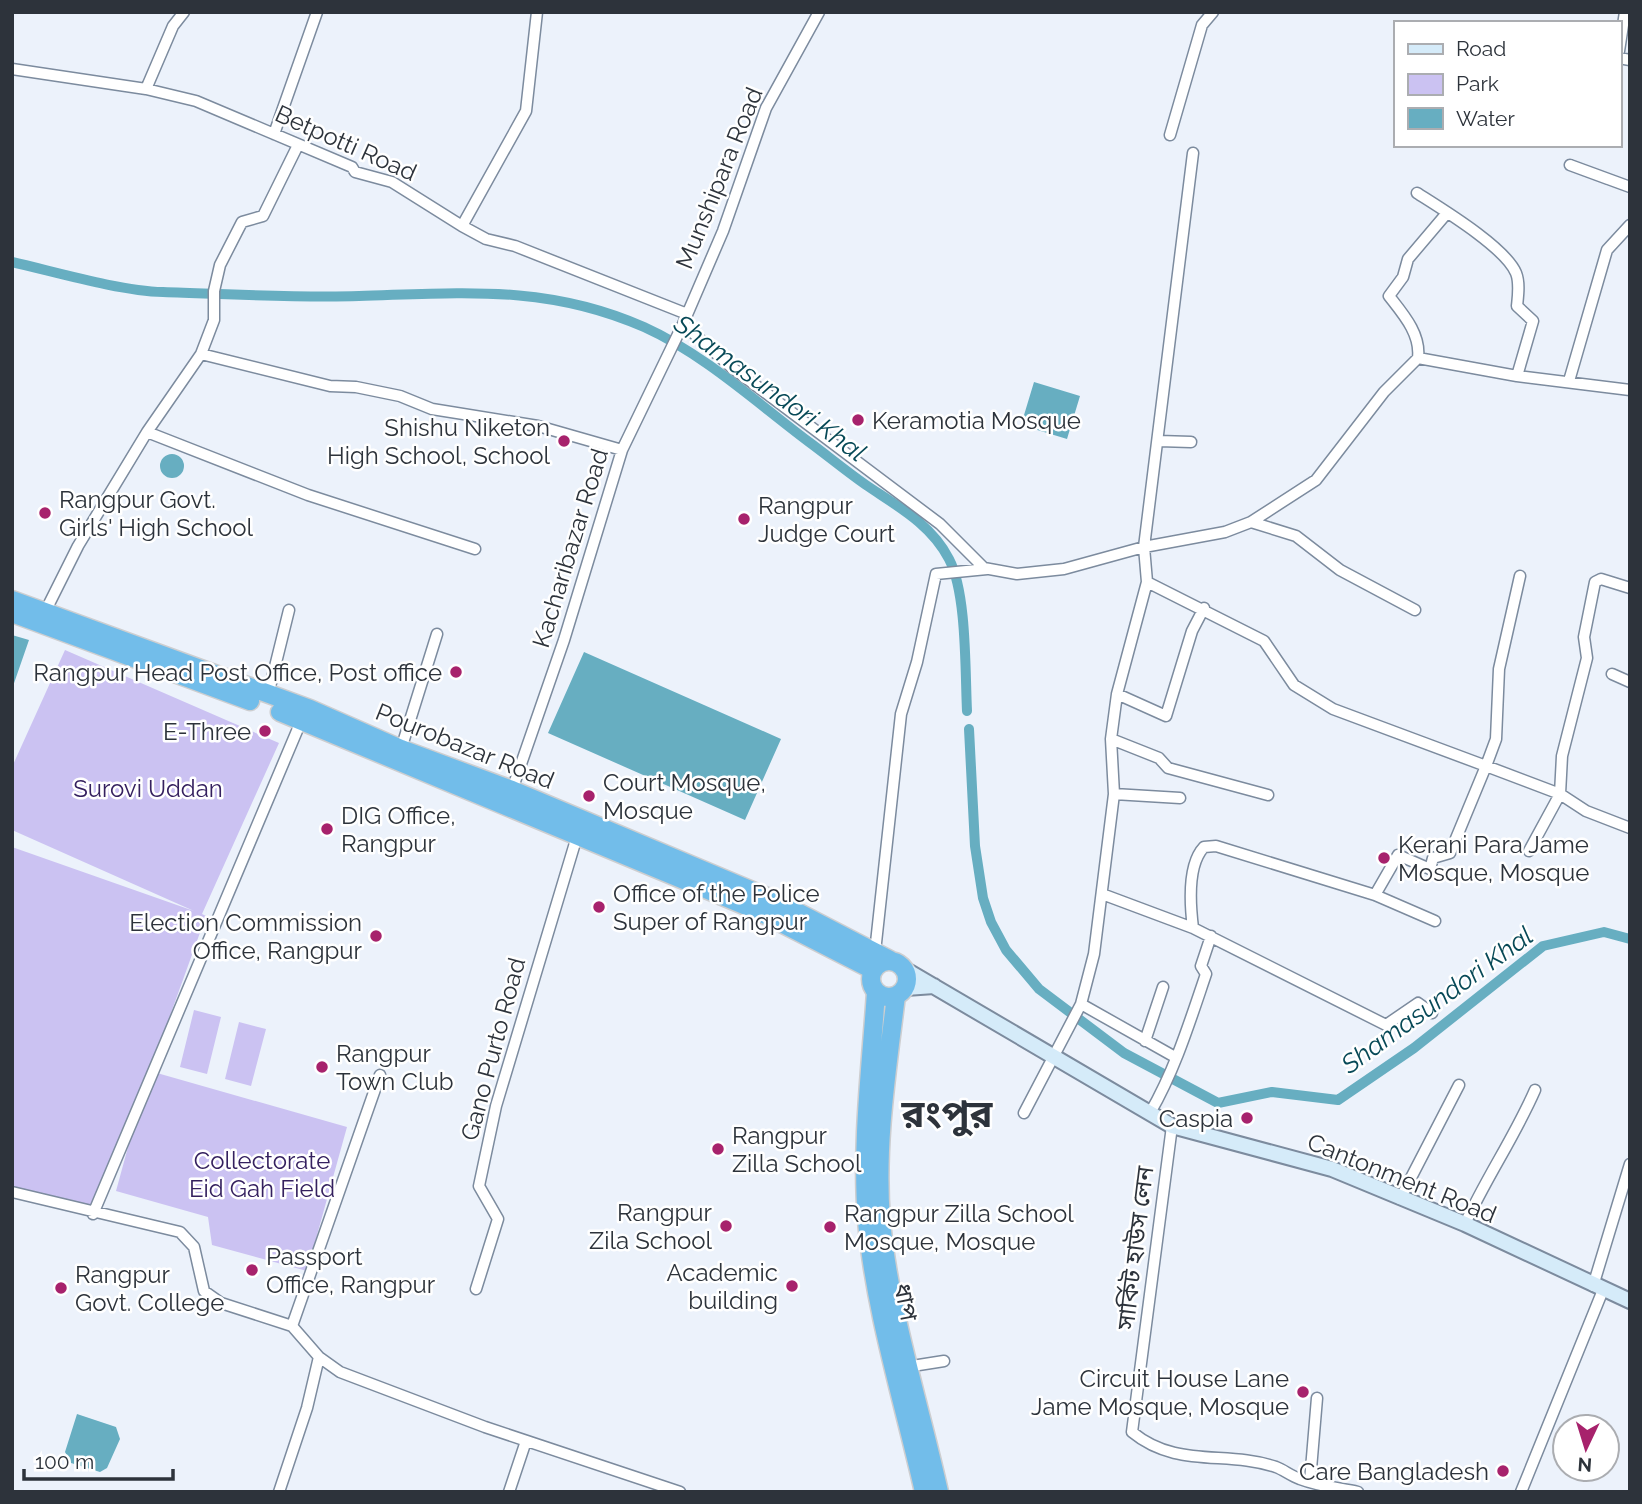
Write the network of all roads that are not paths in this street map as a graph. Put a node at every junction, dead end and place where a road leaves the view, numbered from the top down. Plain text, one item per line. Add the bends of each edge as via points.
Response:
1 (184, 12) edge
2 (317, 12) edge
3 (537, 12) edge
4 (819, 12) edge
5 (1213, 12) edge
6 (1625, 12) edge
7 (1621, 38) edge
8 (12, 69) edge
9 (146, 89) junction
10 (274, 134) junction
11 (1170, 135) dead end
12 (298, 145) junction
13 (1193, 153) dead end
14 (1608, 179) dead end
15 (1630, 187) edge
16 (1417, 193) dead end
17 (1447, 213) junction
18 (1630, 225) edge
19 (462, 226) junction
20 (685, 319) junction
21 (201, 354) junction
22 (1418, 358) junction
23 (730, 366) junction
24 (722, 376) dead end
25 (1517, 376) junction
26 (1569, 382) junction
27 (1630, 390) edge
28 (792, 414) junction
29 (784, 423) dead end
30 (147, 432) junction
31 (1159, 440) junction
32 (1191, 442) dead end
33 (622, 450) junction
34 (873, 476) junction
35 (865, 484) dead end
36 (1251, 522) junction
37 (1149, 546) junction
38 (475, 549) dead end
39 (987, 569) junction
40 (1520, 576) dead end
41 (1147, 582) junction
42 (1630, 588) edge
43 (12, 600) edge
44 (1204, 608) junction
45 (46, 610) junction
46 (289, 610) dead end
47 (1415, 610) dead end
48 (12, 613) edge
49 (437, 634) dead end
50 (1612, 674) dead end
51 (1630, 682) edge
52 (1117, 694) junction
53 (268, 695) junction
54 (302, 719) junction
55 (1111, 739) junction
56 (401, 749) junction
57 (1486, 766) junction
58 (512, 790) junction
59 (1114, 794) junction
60 (1560, 794) junction
61 (1268, 795) dead end
62 (1180, 798) dead end
63 (586, 820) junction
64 (1630, 828) edge
65 (576, 836) junction
66 (1529, 851) dead end
67 (1102, 894) junction
68 (1375, 895) junction
69 (1434, 921) dead end
70 (1193, 928) junction
71 (1212, 936) junction
72 (891, 973) junction
73 (1163, 987) dead end
74 (1081, 1004) junction
75 (1432, 1013) dead end
76 (1145, 1041) junction
77 (1175, 1058) junction
78 (1054, 1059) junction
79 (380, 1075) dead end
80 (1459, 1085) dead end
81 (1535, 1090) dead end
82 (1024, 1113) dead end
83 (1150, 1113) junction
84 (1172, 1126) junction
85 (1630, 1164) edge
86 (12, 1192) edge
87 (1400, 1199) junction
88 (93, 1214) junction
89 (1465, 1224) junction
90 (1598, 1288) junction
91 (477, 1289) dead end
92 (1630, 1301) edge
93 (292, 1326) junction
94 (319, 1357) junction
95 (943, 1360) dead end
96 (903, 1368) junction
97 (1317, 1398) dead end
98 (526, 1441) junction
99 (1305, 1480) junction
100 (279, 1492) edge
101 (509, 1492) edge
102 (680, 1492) edge
103 (924, 1492) edge
104 (939, 1492) edge
105 (1297, 1492) edge
106 (1358, 1492) edge
107 (1521, 1492) edge

1 - 9 street via 173,26
2 - 10 street
3 - 19 street via 526,111
4 - 20 street, Munshipara Road via 766,108 723,231
5 - 11 street via 1202,25
6 - 7 street
8 - 9 street, Betpotti Road
9 - 10 street, Betpotti Road via 196,101
10 - 12 street, Betpotti Road
12 - 19 street, Betpotti Road via 355,172 392,182
12 - 21 street via 263,216 243,222 220,265 214,320
13 - 31 street
14 - 15 street via 1570,165
16 - 17 street
17 - 22 street via 1408,259 1403,277 1389,296 1420,345
17 - 25 street via 1474,231 1516,273 1517,306 1533,321
18 - 26 street via 1607,250
19 - 20 street, Betpotti Road
20 - 23 street
20 - 33 street, Kacharibazar Road
21 - 30 street
21 - 33 street via 330,386 400,396 432,409 538,426
22 - 25 street
22 - 36 street via 1384,392 1316,480
23 - 24 street
23 - 28 street
25 - 26 street
26 - 27 street
28 - 29 street
28 - 34 street
30 - 38 street via 308,495
30 - 45 street
31 - 32 street
31 - 37 street
33 - 58 street, Kacharibazar Road
34 - 35 street
34 - 39 street via 940,524
36 - 37 street via 1225,532
36 - 47 street via 1296,536 1340,570
37 - 39 street via 1064,569 1017,574
37 - 41 street
39 - 72 street via 936,574 901,713
40 - 57 street via 1499,668 1496,738
41 - 44 street
41 - 52 street
42 - 60 street via 1601,579 1595,582 1584,637 1587,658 1562,756
43 - 45 highway, Pourobazar Road
44 - 52 street via 1192,631 1166,716
44 - 57 street via 1264,641 1294,685 1333,709
45 - 53 highway, Pourobazar Road
46 - 53 street
48 - 54 highway, Pourobazar Road
49 - 56 street
50 - 51 street
52 - 55 street
53 - 56 highway, Pourobazar Road
54 - 65 highway, Pourobazar Road
54 - 88 street
55 - 59 street
55 - 61 street via 1159,758 1168,768
56 - 58 highway, Pourobazar Road
57 - 60 street
57 - 68 street via 1450,853 1433,859 1430,869 1398,855
58 - 63 highway, Pourobazar Road
59 - 62 street
59 - 67 street
60 - 64 street via 1586,811
60 - 66 street
63 - 65 street, Gano Purto Road
63 - 72 highway, Pourobazar Road via 774,900
65 - 72 highway, Pourobazar Road via 756,910
65 - 91 street, Gano Purto Road via 496,1106 480,1186 498,1219
67 - 70 street
67 - 74 street
68 - 69 street
68 - 70 street via 1216,846 1204,847 1195,856 1190,907
70 - 71 street
71 - 75 street via 1385,1025 1418,1003
71 - 77 street via 1201,966 1206,974
72 - 78 main road, Cantonment Road via 935,985
72 - 96 highway, ধাপ via 881,1219
72 - 96 highway, ধাপ via 872,985 876,992 867,1220 881,1310
73 - 76 street
74 - 76 street
74 - 78 street
76 - 77 street
77 - 83 street
78 - 82 street
78 - 83 main road, Cantonment Road
79 - 93 street
80 - 87 street
81 - 89 street
83 - 84 main road, Cantonment Road
84 - 87 main road, Cantonment Road via 1332,1169
84 - 99 street, সার্কিট হাউস লেন via 1132,1432 1164,1451 1276,1467
85 - 90 street
86 - 88 street
87 - 89 main road, Cantonment Road
88 - 93 street via 180,1232 194,1247 204,1291 221,1303
89 - 90 main road, Cantonment Road
90 - 92 main road, Cantonment Road
90 - 107 street
93 - 94 street
94 - 98 street via 340,1373
94 - 100 street
95 - 96 street
96 - 103 highway, ধাপ
96 - 104 highway, ধাপ
97 - 99 street
98 - 101 street
98 - 102 street
99 - 105 street
99 - 106 street, সার্কিট হাউস লেন

